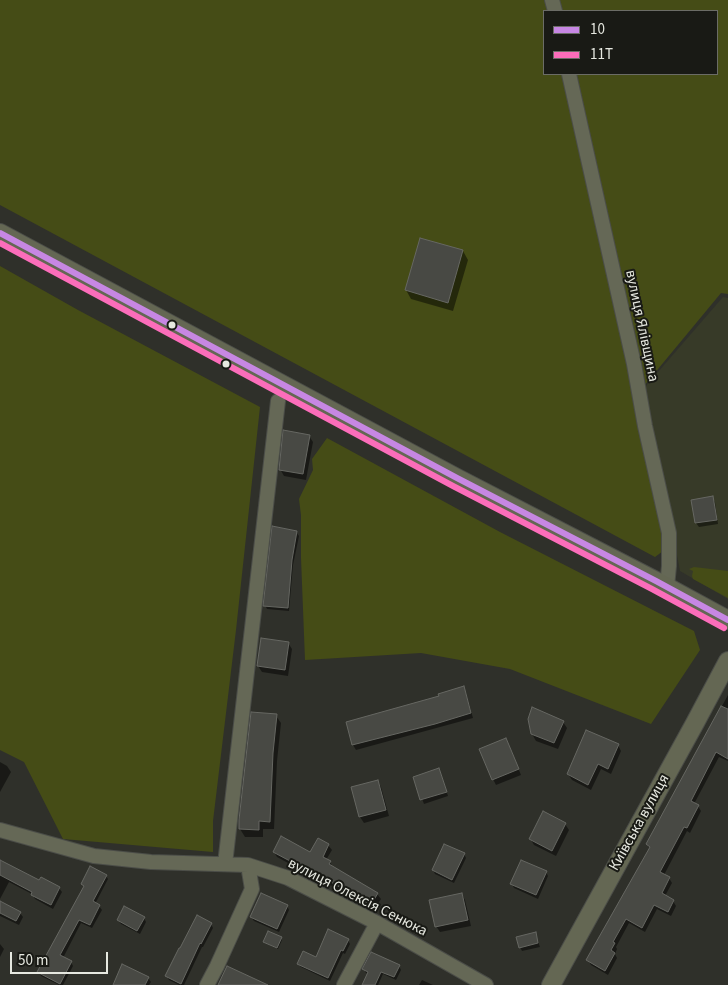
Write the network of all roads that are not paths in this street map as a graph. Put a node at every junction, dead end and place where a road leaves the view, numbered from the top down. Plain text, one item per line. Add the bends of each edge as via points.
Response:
1 (569, 75) edge
2 (0, 233) edge
3 (278, 401) dead end
4 (668, 587) junction
5 (728, 620) edge
6 (728, 661) edge
7 (0, 830) edge
8 (225, 864) junction
9 (248, 865) junction
10 (377, 923) junction
11 (207, 985) edge
12 (344, 985) edge
13 (486, 985) edge
14 (551, 985) edge

1 - 4 street, вулиця Ялівщина via 669,533
2 - 4 main road
3 - 8 street
4 - 5 main road
6 - 14 main road, Київська вулиця
7 - 8 street, вулиця Олексія Сенюка via 94,856 151,862
8 - 9 street, вулиця Олексія Сенюка
9 - 10 street, вулиця Олексія Сенюка via 288,878
9 - 11 street via 252,889
10 - 12 street
10 - 13 street, вулиця Олексія Сенюка

